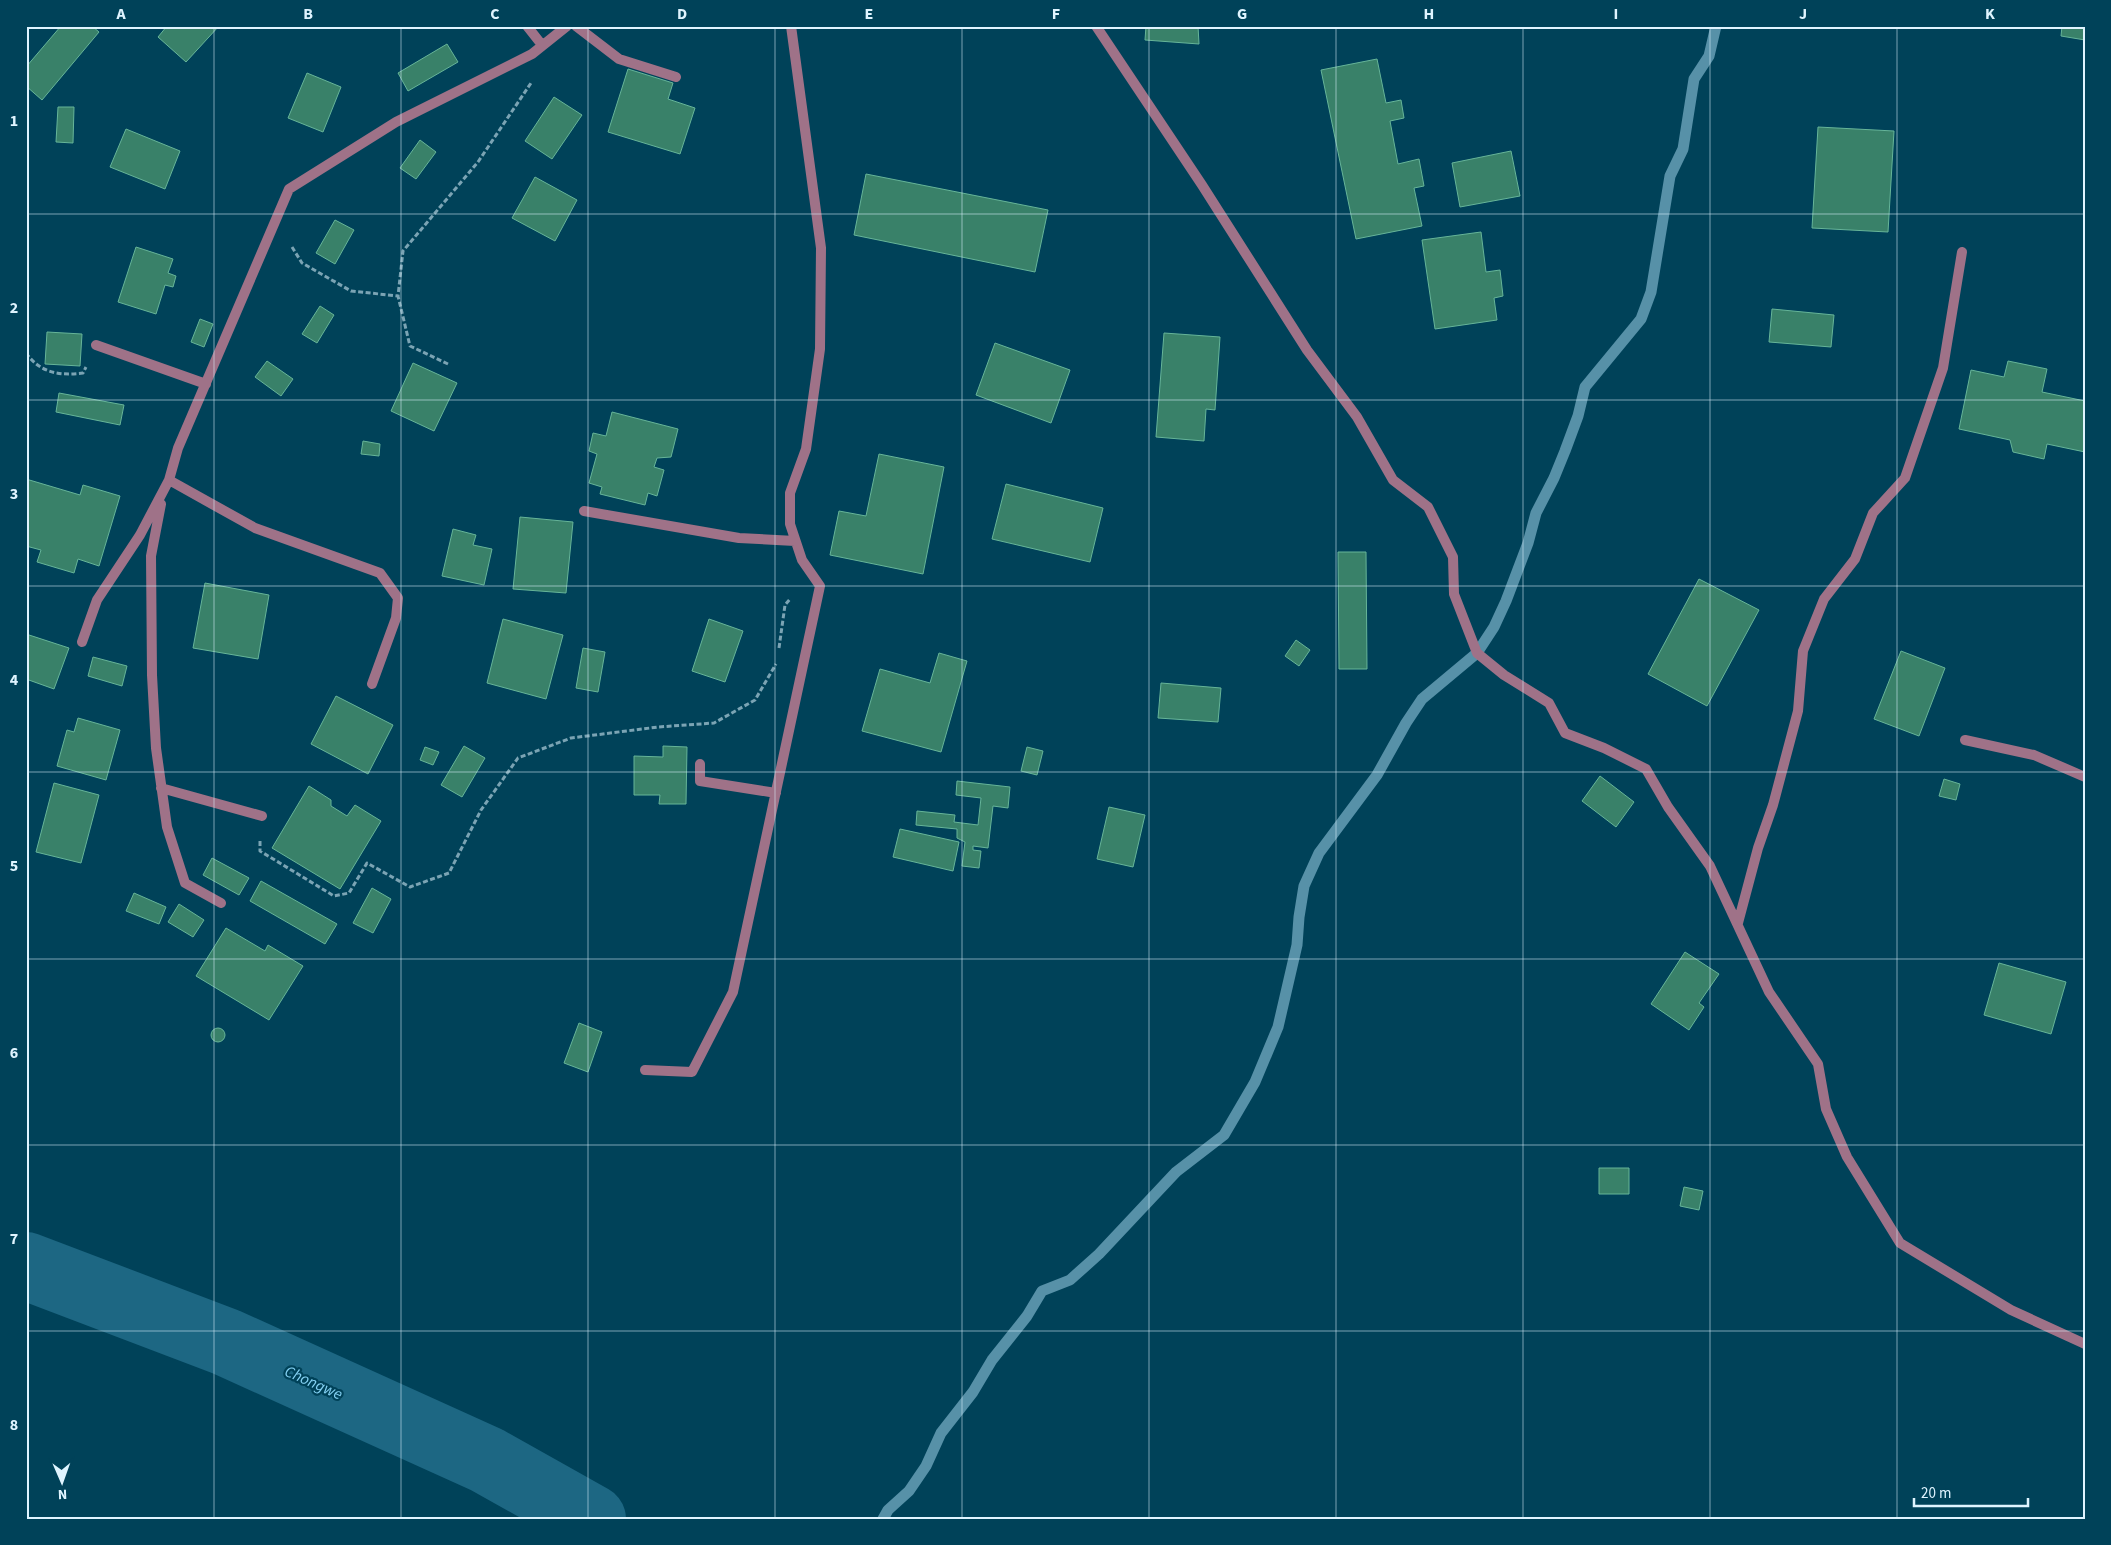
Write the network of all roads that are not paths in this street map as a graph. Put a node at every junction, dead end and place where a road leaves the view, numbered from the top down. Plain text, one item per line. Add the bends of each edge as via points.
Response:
1 (527, 26) edge
2 (567, 26) edge
3 (576, 26) edge
4 (790, 26) edge
5 (1096, 26) edge
6 (542, 45) junction
7 (676, 78) dead end
8 (1962, 252) dead end
9 (96, 345) road end
10 (206, 384) junction
11 (169, 480) junction
12 (163, 493) junction
13 (584, 511) dead end
14 (795, 541) junction
15 (82, 642) dead end
16 (372, 684) dead end
17 (1965, 740) dead end
18 (700, 764) dead end
19 (2085, 777) edge
20 (161, 788) junction
21 (776, 793) junction
22 (262, 816) road end
23 (221, 903) dead end
24 (1738, 923) junction
25 (645, 1070) dead end
26 (2085, 1344) edge

1 - 6 street
2 - 6 street
3 - 7 street via 619,59
4 - 14 street via 821,248 820,349 806,449 790,493 790,524
5 - 24 street via 1307,350 1356,417 1393,480 1428,507 1453,557 1454,594 1477,654 1549,703 1565,733 1646,769 1668,807 1710,866
6 - 10 street via 532,54 396,122 289,189
8 - 24 street via 1943,368 1905,478 1873,513 1855,559 1824,599 1803,652 1798,710
9 - 10 street
10 - 11 street via 178,448
11 - 12 street
11 - 16 street via 255,528 380,573 398,598 396,618
12 - 15 street via 97,600
12 - 20 street via 151,556 154,702
13 - 14 street via 739,538
14 - 21 street via 802,560 820,586
17 - 19 street via 2034,755
18 - 21 street via 700,781
20 - 22 street
20 - 23 street via 167,827 185,883
21 - 25 street via 733,992 692,1072
24 - 26 street via 1769,992 1818,1064 1826,1109 1847,1157 1900,1243 2011,1310

